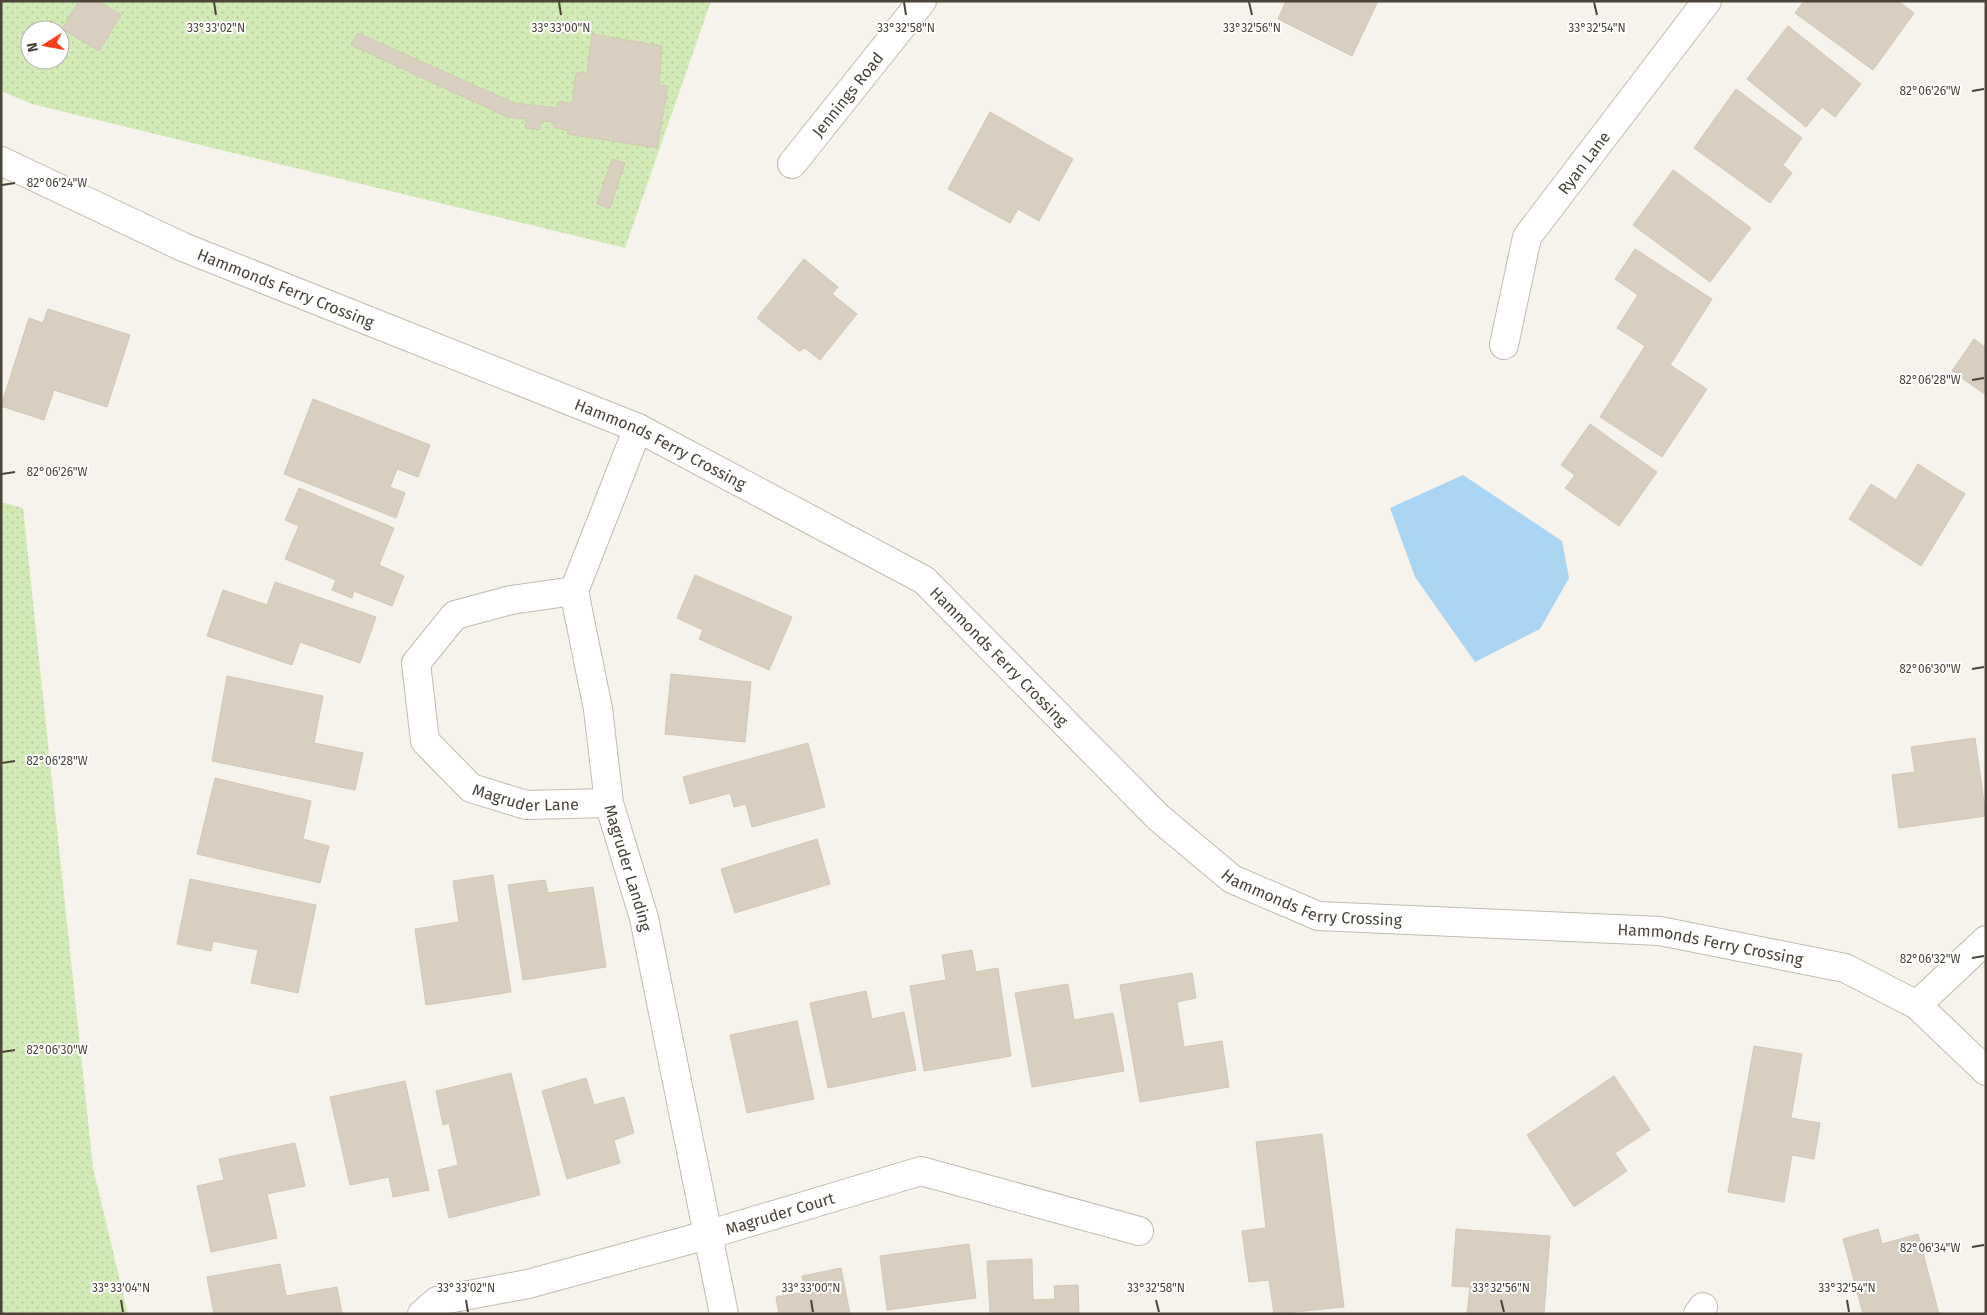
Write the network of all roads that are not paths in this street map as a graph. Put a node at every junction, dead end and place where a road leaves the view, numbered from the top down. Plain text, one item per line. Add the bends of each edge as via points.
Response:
1 (922, 1) edge
2 (1707, 1) edge
3 (1, 161) edge
4 (792, 164) dead end
5 (1504, 345) dead end
6 (638, 428) junction
7 (574, 591) junction
8 (609, 803) junction
9 (1986, 940) edge
10 (1917, 1005) junction
11 (1986, 1071) edge
12 (1139, 1230) dead end
13 (707, 1235) junction
14 (422, 1314) edge
15 (724, 1314) edge

1 - 4 street, Jennings Road
2 - 5 street, Ryan Lane via 1527,237
3 - 6 street, Hammonds Ferry Crossing via 183,247
6 - 7 street
6 - 10 street, Hammonds Ferry Crossing via 924,580 1159,818 1232,879 1318,916 1660,932 1845,968
7 - 8 street, Magruder Landing via 598,709
7 - 8 street, Magruder Lane via 511,600 455,615 416,663 425,741 471,788 526,805
8 - 13 street, Magruder Landing via 644,918
9 - 10 street
10 - 11 street, Hammonds Ferry Crossing
12 - 13 street, Magruder Court via 921,1171
13 - 14 street, Magruder Court via 528,1284 437,1301
13 - 15 street, Magruder Landing

